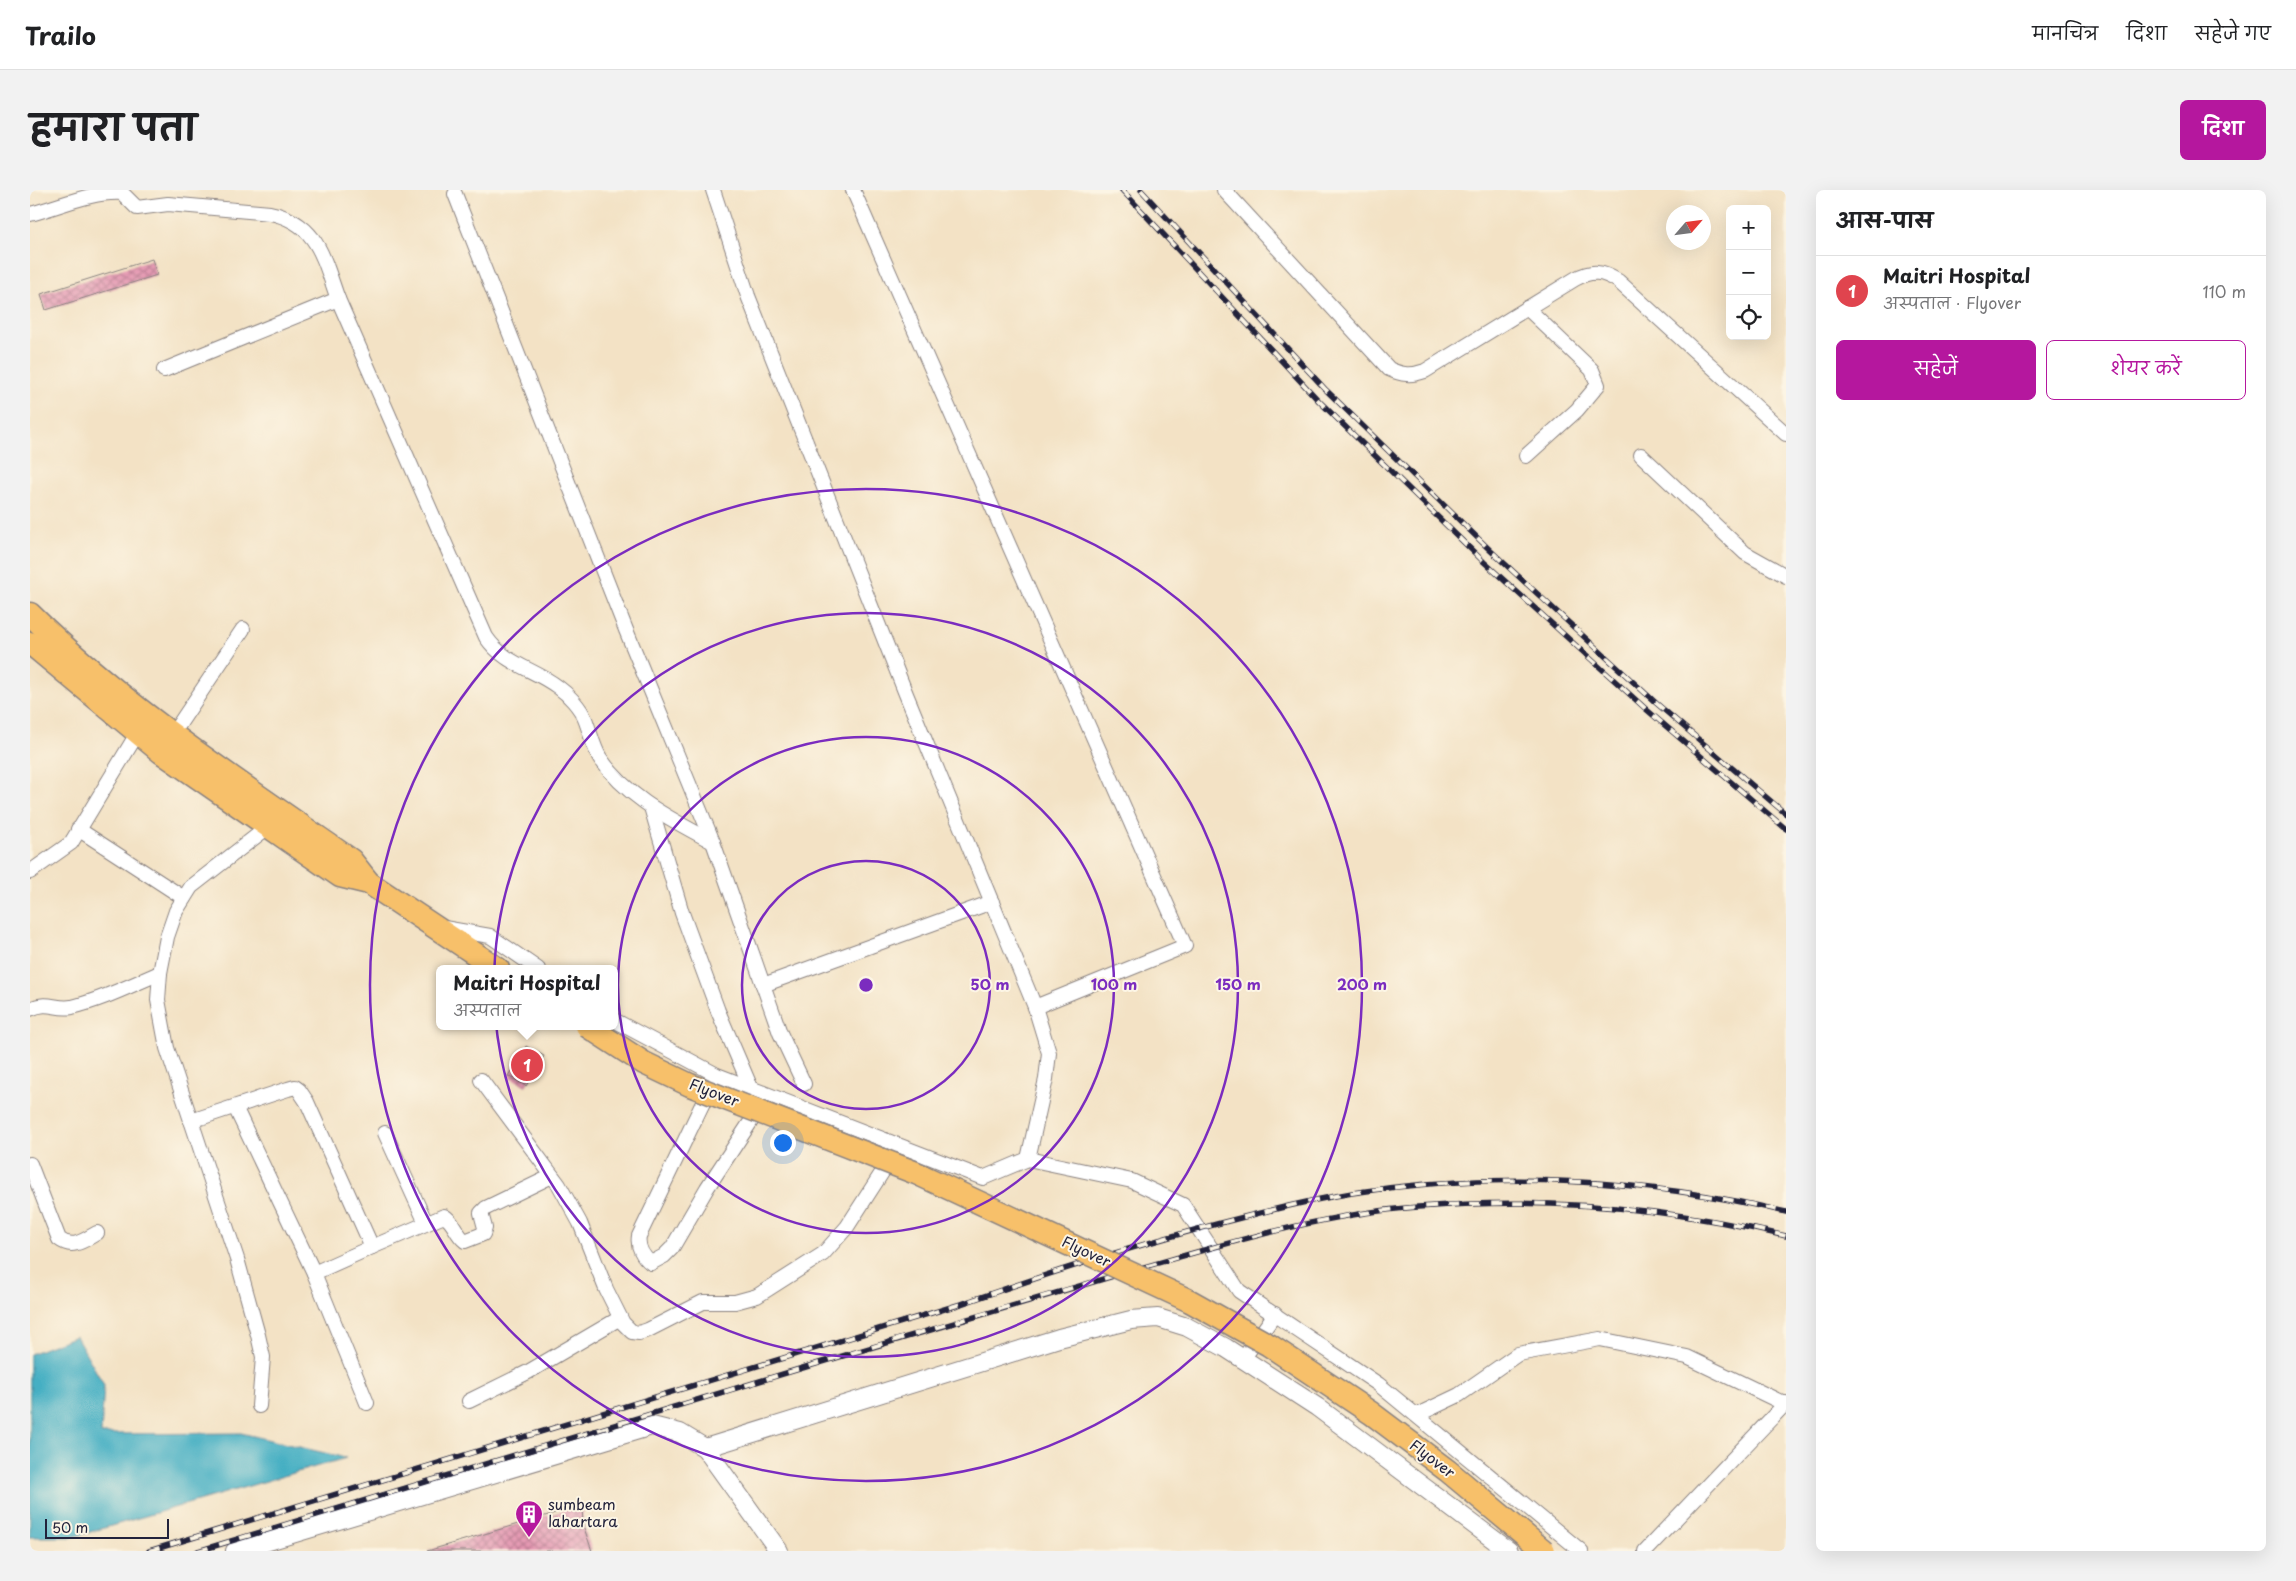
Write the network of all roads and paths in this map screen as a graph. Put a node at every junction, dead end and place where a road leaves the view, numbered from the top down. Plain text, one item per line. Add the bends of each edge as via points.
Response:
1 (713, 190) edge
2 (853, 190) edge
3 (1224, 190) edge
4 (98, 193) edge
5 (454, 194) dead end
6 (30, 214) edge
7 (338, 299) junction
8 (1527, 308) junction
9 (164, 370) dead end
10 (1786, 434) edge
11 (1641, 455) dead end
12 (1526, 456) dead end
13 (1786, 576) edge
14 (30, 614) edge
15 (243, 629) dead end
16 (30, 644) edge
17 (137, 734) junction
18 (172, 735) junction
19 (651, 808) junction
20 (268, 826) junction
21 (78, 829) junction
22 (713, 842) junction
23 (30, 872) edge
24 (369, 883) junction
25 (184, 898) junction
26 (992, 902) junction
27 (433, 926) junction
28 (490, 963) edge
29 (532, 965) edge
30 (160, 973) junction
31 (763, 985) junction
32 (1035, 1007) junction
33 (30, 1009) edge
34 (618, 1022) edge
35 (593, 1030) edge
36 (717, 1075) junction
37 (481, 1080) dead end
38 (804, 1084) dead end
39 (751, 1088) junction
40 (768, 1095) junction
41 (235, 1107) junction
42 (192, 1121) junction
43 (385, 1133) dead end
44 (900, 1144) junction
45 (1028, 1159) junction
46 (30, 1164) edge
47 (552, 1176) junction
48 (426, 1224) junction
49 (97, 1232) dead end
50 (372, 1247) junction
51 (314, 1273) junction
52 (1275, 1314) junction
53 (620, 1318) junction
54 (1243, 1359) junction
55 (367, 1402) dead end
56 (469, 1402) dead end
57 (1785, 1403) edge
58 (259, 1406) dead end
59 (1417, 1415) junction
60 (705, 1448) junction
61 (235, 1551) edge
62 (779, 1551) edge
63 (1509, 1551) edge
64 (1544, 1551) edge
65 (1582, 1551) edge
66 (1646, 1551) edge

1 - 26 street via 748,296
2 - 32 street via 1185,946
3 - 8 street via 1389,369 1413,375 1425,371
4 - 6 street
4 - 7 street via 122,193 137,208 168,204 286,216 301,224 312,236
5 - 22 street
7 - 9 street
7 - 19 street via 486,637 495,650 557,686 571,700 584,716 598,756 625,787
8 - 10 street via 1587,273 1607,274
8 - 12 street via 1592,370 1598,385 1577,410
11 - 13 street via 1745,553
14 - 18 highway via 69,652
15 - 18 street
16 - 17 highway
17 - 20 highway
17 - 21 street
18 - 24 highway via 351,860
19 - 22 street
19 - 39 street via 682,913
20 - 24 highway via 340,876
20 - 25 street via 191,886
21 - 23 street via 71,843
21 - 25 street
22 - 31 street
24 - 27 highway
25 - 30 street via 167,937
26 - 31 street
26 - 32 street
27 - 28 highway
27 - 29 street via 490,936
30 - 33 street via 83,1004 69,1007 47,1003
30 - 42 street via 158,1000 166,1048
31 - 38 street via 780,1033
32 - 45 street via 1049,1053
34 - 36 street
35 - 64 highway, Flyover, bridge via 644,1063 690,1085 916,1173 1190,1301 1269,1345 1371,1413 1448,1471
36 - 39 street
36 - 40 street via 639,1236 640,1250 651,1262 672,1248
37 - 47 street
39 - 40 street
40 - 44 street
41 - 42 street
41 - 50 street via 295,1087 300,1090
41 - 51 street
42 - 58 street via 258,1335 263,1357
43 - 48 street
44 - 45 street via 984,1178
44 - 53 street via 831,1247 757,1296 735,1302 703,1302 639,1333 627,1329
45 - 52 street via 1132,1181 1183,1205 1239,1291
46 - 49 street via 59,1239 71,1245
47 - 48 street via 486,1208 481,1213 485,1228 483,1234 474,1238 465,1241 444,1216
47 - 53 street via 580,1223
48 - 50 street
50 - 51 street
51 - 55 street
52 - 54 street
52 - 59 street via 1378,1384
53 - 56 street
54 - 60 street via 1188,1327 1158,1318 1131,1320 1059,1338
54 - 63 street via 1317,1407
57 - 59 street via 1687,1357 1600,1340 1518,1354 1459,1395
57 - 66 street
59 - 65 street
60 - 61 street via 680,1433 652,1426
60 - 62 street

